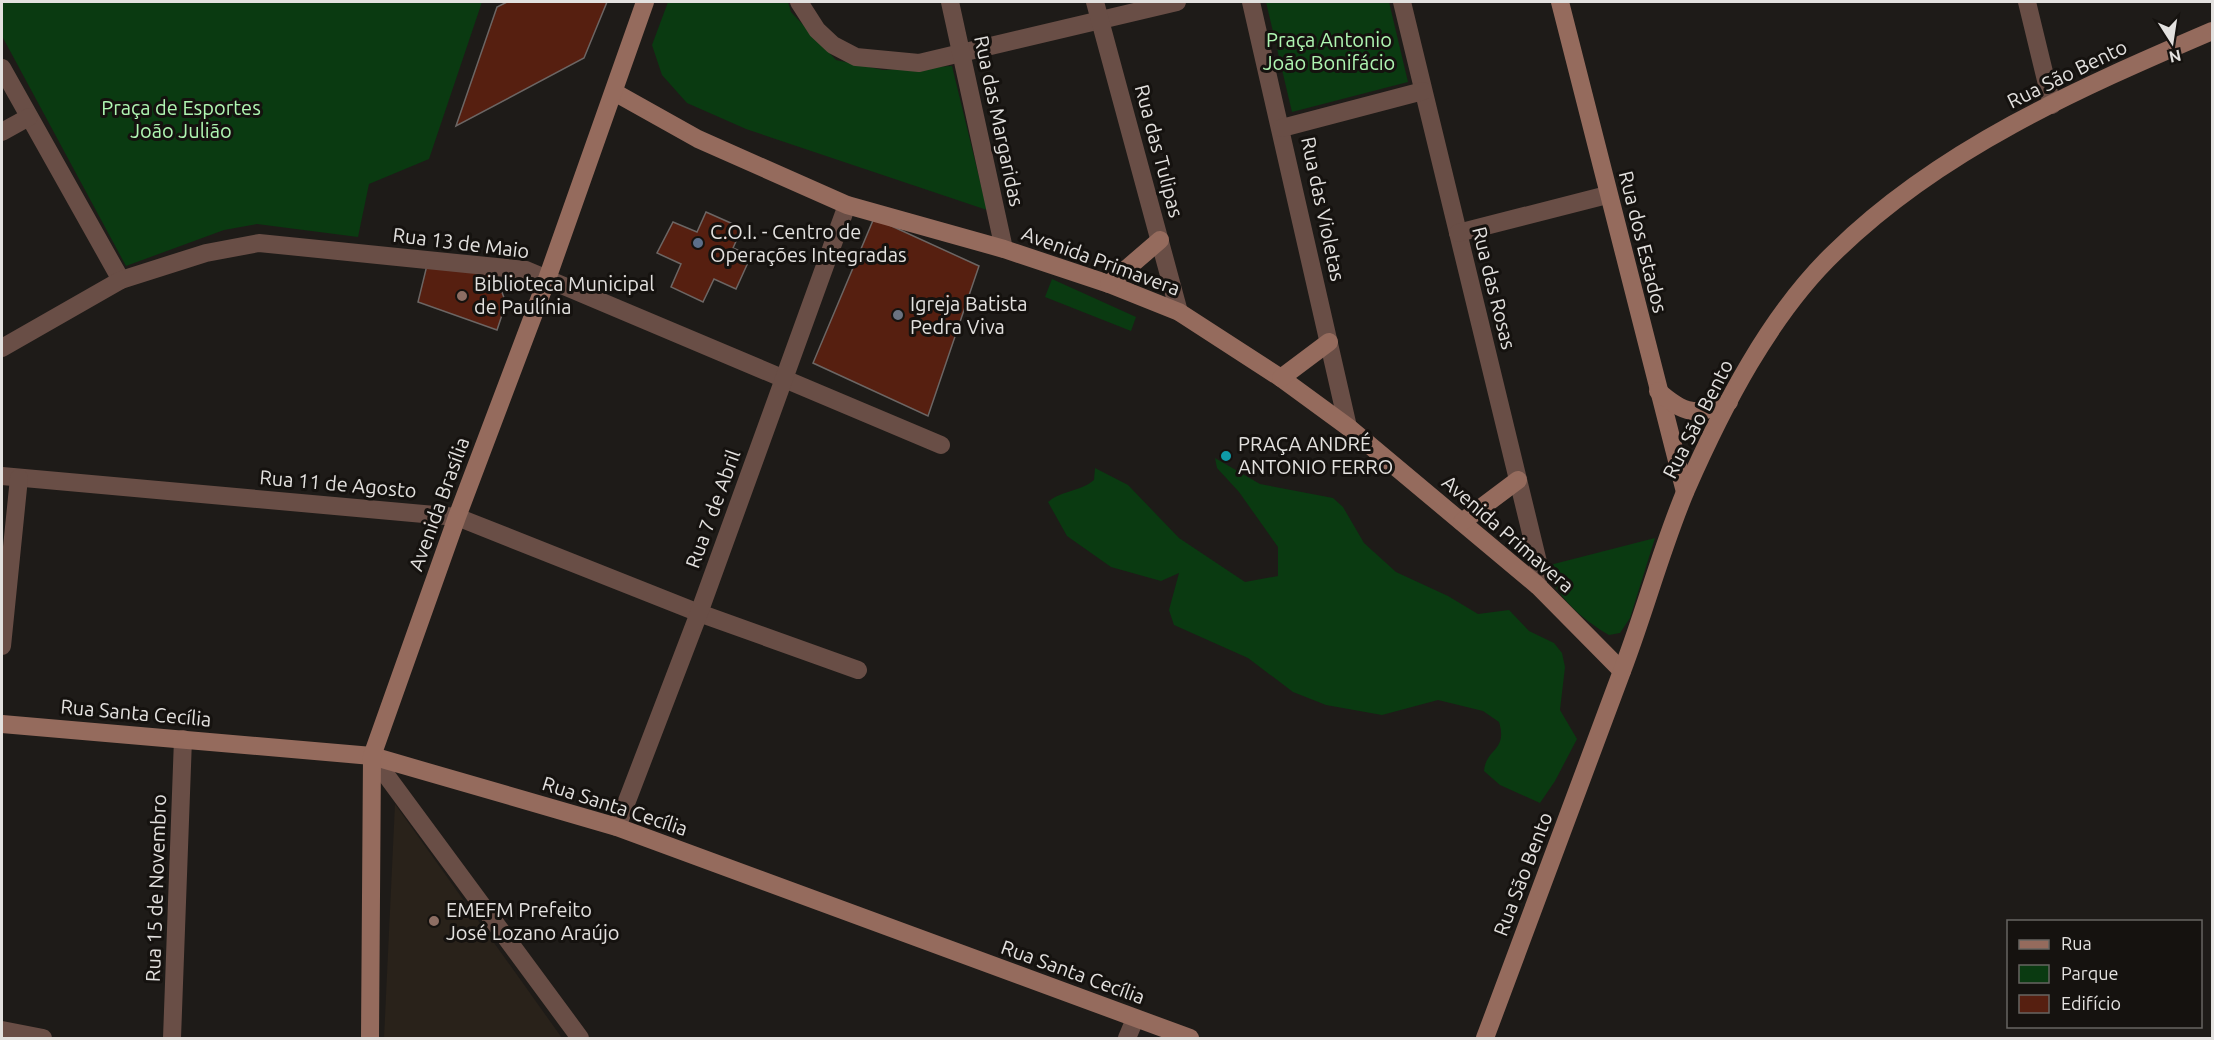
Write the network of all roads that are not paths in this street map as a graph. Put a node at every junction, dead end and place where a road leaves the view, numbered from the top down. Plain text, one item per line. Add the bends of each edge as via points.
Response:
1 (645, 2) edge
2 (799, 2) edge
3 (950, 2) edge
4 (1095, 2) edge
5 (1177, 2) edge
6 (1251, 2) edge
7 (1402, 2) edge
8 (1560, 2) edge
9 (2027, 2) edge
10 (1100, 20) junction
11 (2212, 32) edge
12 (963, 53) junction
13 (2, 68) edge
14 (1424, 91) junction
15 (614, 92) junction
16 (2052, 105) junction
17 (29, 117) junction
18 (1282, 128) junction
19 (2, 132) edge
20 (1607, 195) junction
21 (848, 205) junction
22 (1458, 233) junction
23 (1160, 240) junction
24 (1004, 249) junction
25 (547, 279) junction
26 (121, 280) junction
27 (1109, 285) junction
28 (1179, 312) junction
29 (1329, 342) junction
30 (2, 348) edge
31 (1281, 378) junction
32 (783, 381) junction
33 (1658, 391) junction
34 (1729, 402) junction
35 (1348, 428) junction
36 (941, 445) dead end
37 (10, 477) edge
38 (1518, 480) junction
39 (1685, 492) junction
40 (457, 517) junction
41 (1462, 522) junction
42 (1538, 585) junction
43 (699, 613) junction
44 (2, 646) edge
45 (858, 670) dead end
46 (1622, 671) junction
47 (2, 724) edge
48 (183, 739) junction
49 (372, 756) junction
50 (617, 826) junction
51 (1134, 1018) junction
52 (11, 1034) edge
53 (43, 1038) edge
54 (172, 1038) edge
55 (370, 1038) edge
56 (580, 1038) edge
57 (1127, 1038) edge
58 (1190, 1038) edge
59 (1485, 1038) edge

1 - 15 street, Avenida Brasília
2 - 12 street via 817,30 833,45 856,57 919,63
3 - 12 street, Rua das Margaridas
4 - 10 street, Rua das Tulipas
5 - 10 street
6 - 18 street, Rua das Violetas
7 - 14 street, Rua das Rosas
8 - 20 street, Rua dos Estados
9 - 16 street
10 - 12 street
10 - 23 street, Rua das Tulipas
11 - 16 street, Rua São Bento via 2130,66
12 - 24 street, Rua das Margaridas
13 - 17 street
14 - 18 street
14 - 22 street, Rua das Rosas
15 - 21 street, Avenida Primavera via 698,139
15 - 25 street, Avenida Brasília
16 - 34 street, Rua São Bento via 1979,143 1880,212 1834,252 1784,309
17 - 19 street
17 - 26 street
18 - 29 street, Rua das Violetas
20 - 22 street
20 - 33 street, Rua dos Estados
21 - 24 street, Avenida Primavera
21 - 32 street, Rua 7 de Abril
22 - 38 street, Rua das Rosas
23 - 27 street
23 - 28 street, Rua das Tulipas
24 - 27 street, Avenida Primavera
25 - 26 street, Rua 13 de Maio via 526,270 259,243 206,253
25 - 32 street, Rua 13 de Maio
25 - 40 street, Avenida Brasília
26 - 30 street, Rua 13 de Maio
27 - 28 street, Avenida Primavera
28 - 31 street, Avenida Primavera
29 - 31 street
29 - 35 street, Rua das Violetas
31 - 35 street, Avenida Primavera
32 - 36 street, Rua 13 de Maio
32 - 43 street, Rua 7 de Abril
33 - 34 street via 1679,408 1691,412
33 - 39 street, Rua dos Estados
34 - 39 street, Rua São Bento
35 - 41 street, Avenida Primavera
37 - 40 street, Rua 11 de Agosto
37 - 44 street
38 - 41 street
38 - 42 street, Rua das Rosas via 1538,562
39 - 46 street, Rua São Bento
40 - 43 street, Rua 11 de Agosto
40 - 49 street, Avenida Brasília
41 - 42 street, Avenida Primavera
42 - 46 street, Avenida Primavera
43 - 45 street, Rua 11 de Agosto
43 - 50 street, Rua 7 de Abril
46 - 59 street, Rua São Bento
47 - 48 street, Rua Santa Cecília
48 - 49 street, Rua Santa Cecília
48 - 54 street, Rua 15 de Novembro
49 - 50 street, Rua Santa Cecília
49 - 55 street, Avenida Brasília
49 - 56 street
50 - 51 street, Rua Santa Cecília
51 - 57 street
51 - 58 street, Rua Santa Cecília
52 - 53 street

